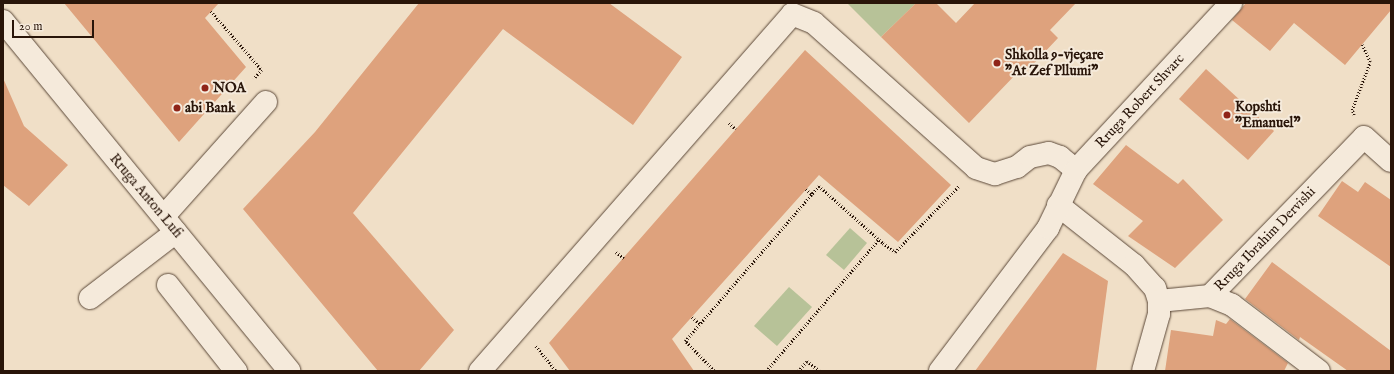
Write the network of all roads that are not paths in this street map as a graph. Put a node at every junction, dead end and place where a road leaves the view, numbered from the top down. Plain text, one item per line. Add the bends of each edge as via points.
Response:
1 (1231, 3) edge
2 (3, 21) edge
3 (266, 102) dead end
4 (1391, 161) edge
5 (1076, 170) junction
6 (1058, 205) junction
7 (170, 224) junction
8 (168, 285) dead end
9 (1210, 296) junction
10 (90, 298) dead end
11 (1159, 301) junction
12 (236, 371) edge
13 (290, 371) edge
14 (480, 371) edge
15 (940, 371) edge
16 (1143, 371) edge
17 (1319, 371) edge

1 - 5 street, Rruga Robert Shvarc
2 - 7 street, Rruga Anton Lufi
3 - 7 street
4 - 9 street, Rruga Ibrahim Dervishi via 1364,137
5 - 6 street, Rruga Robert Shvarc
5 - 14 street via 1060,157 1049,153 1030,157 1017,167 995,174 976,168 814,23 792,14
6 - 11 street via 1146,276 1155,288
6 - 15 street, Rruga Robert Shvarc via 1048,228
7 - 10 street
7 - 13 street, Rruga Anton Lufi
8 - 12 street
9 - 11 street, Rruga Ibrahim Dervishi
9 - 17 street via 1232,305
11 - 16 street via 1159,314

